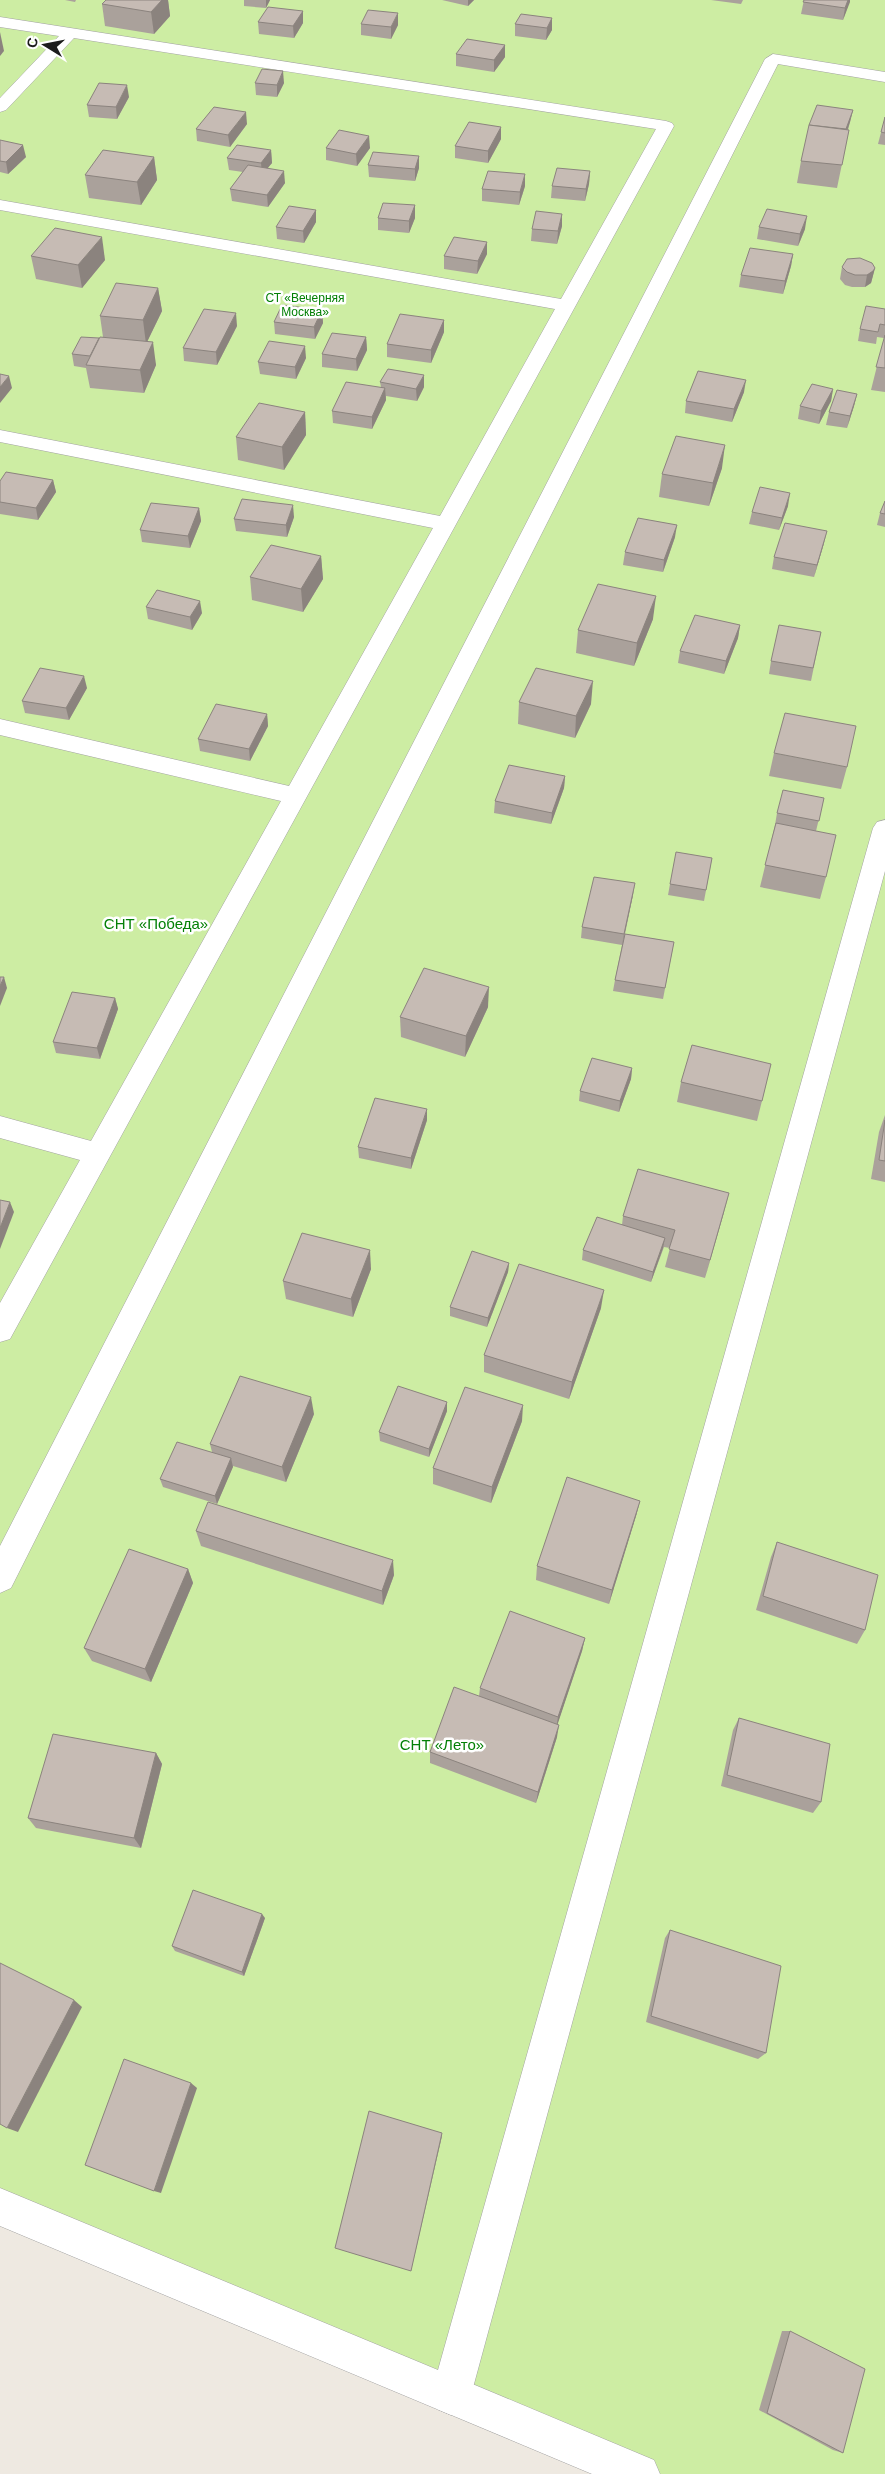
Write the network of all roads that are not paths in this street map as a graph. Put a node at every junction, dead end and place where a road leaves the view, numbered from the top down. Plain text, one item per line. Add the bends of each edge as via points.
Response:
1 (0, 22) edge
2 (70, 33) junction
3 (885, 77) edge
4 (0, 107) edge
5 (0, 205) edge
6 (567, 306) junction
7 (0, 436) edge
8 (446, 524) junction
9 (0, 728) edge
10 (296, 796) junction
11 (885, 828) edge
12 (0, 1127) edge
13 (98, 1154) junction
14 (0, 1330) edge
15 (0, 1578) edge
16 (0, 2207) edge
17 (451, 2395) junction
18 (640, 2474) edge

1 - 2 street
2 - 4 street
2 - 6 street via 666,126
3 - 15 street via 773,59
5 - 6 street
6 - 8 street
7 - 8 street
8 - 10 street
9 - 10 street
10 - 13 street
11 - 17 street
12 - 13 street
13 - 14 street
16 - 17 street
17 - 18 street

